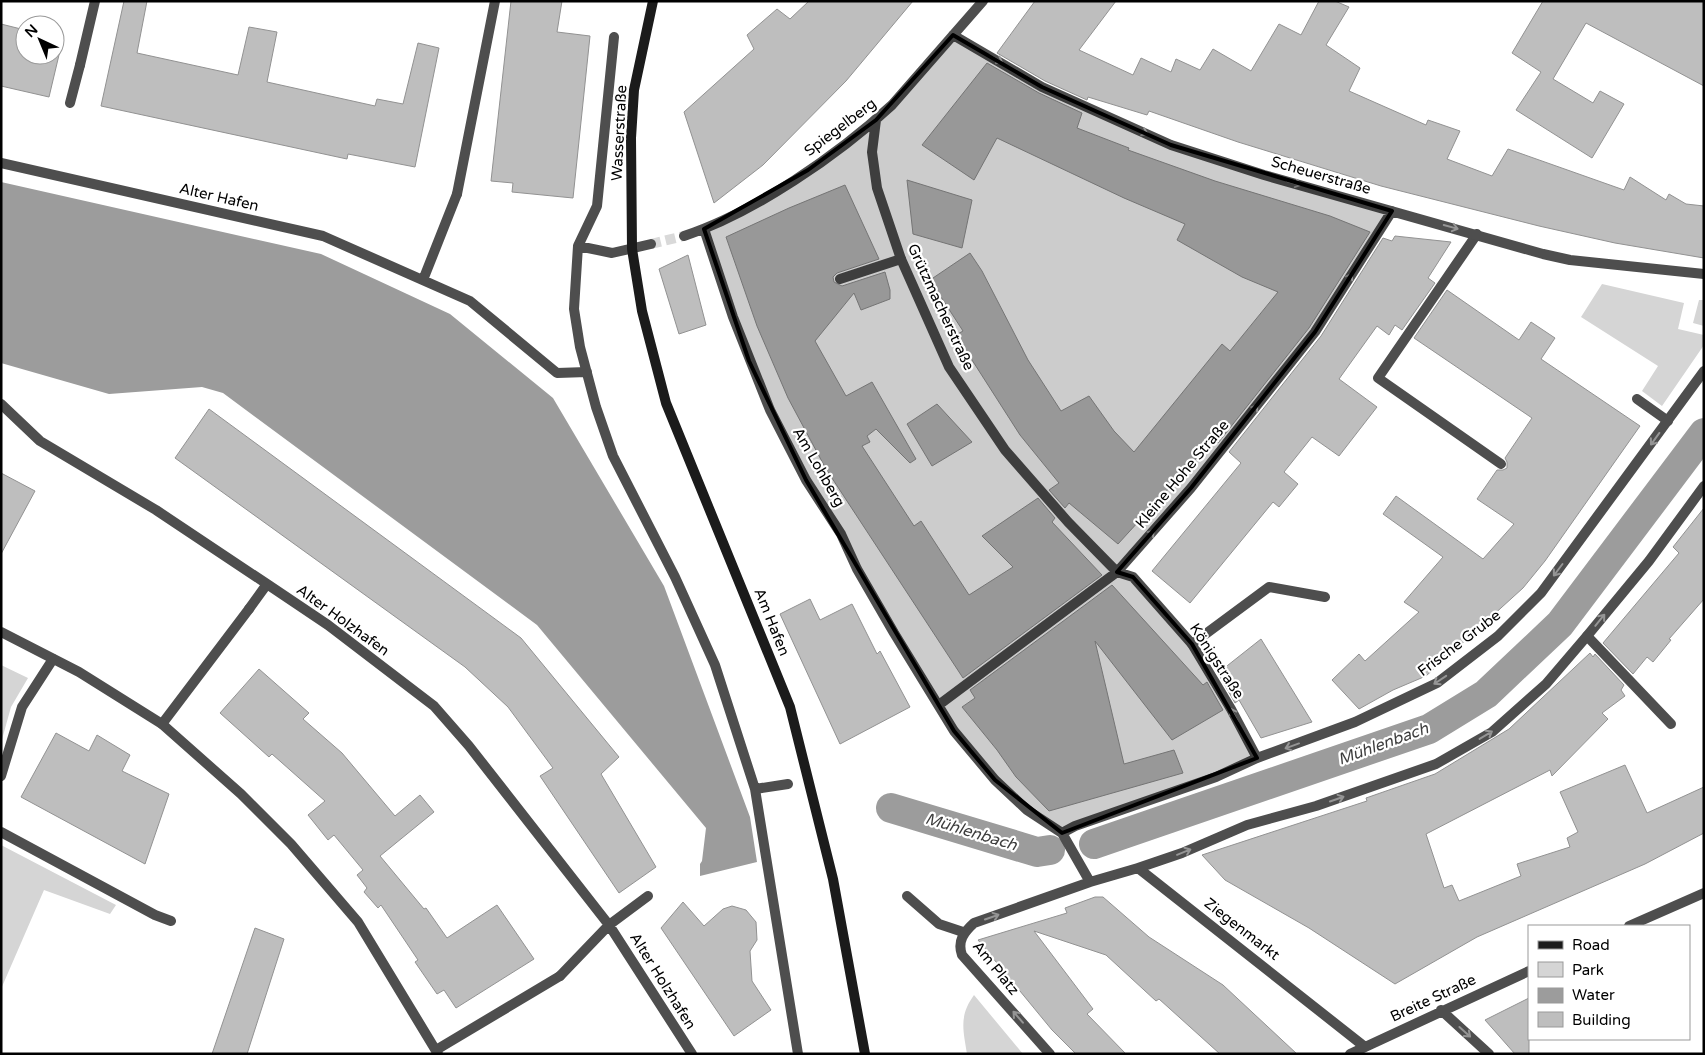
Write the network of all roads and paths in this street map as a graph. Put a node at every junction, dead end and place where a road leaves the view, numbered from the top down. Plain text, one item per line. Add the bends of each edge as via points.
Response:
1 (95, 1) edge
2 (495, 1) edge
3 (653, 1) edge
4 (982, 1) edge
5 (953, 35) junction
6 (614, 37) dead end
7 (70, 103) dead end
8 (876, 120) junction
9 (1, 163) edge
10 (630, 209) joint
11 (1392, 211) junction
12 (704, 229) junction
13 (1477, 234) junction
14 (684, 236) tunnel mouth
15 (652, 244) tunnel mouth
16 (578, 246) junction
17 (632, 250) junction
18 (901, 259) junction
19 (1704, 274) edge
20 (840, 279) dead end
21 (423, 280) junction
22 (1704, 371) edge
23 (587, 372) junction
24 (1637, 399) dead end
25 (1, 404) edge
26 (1668, 421) junction
27 (1501, 464) dead end
28 (1704, 486) edge
29 (1117, 572) junction
30 (267, 584) junction
31 (1325, 597) dead end
32 (1, 632) edge
33 (1587, 636) junction
34 (1192, 644) junction
35 (53, 659) junction
36 (940, 704) junction
37 (162, 724) junction
38 (1671, 724) dead end
39 (1257, 758) junction
40 (1, 776) edge
41 (788, 784) dead end
42 (755, 789) junction
43 (1, 832) edge
44 (1062, 834) junction
45 (1138, 868) junction
46 (1090, 882) junction
47 (1704, 893) edge
48 (648, 896) dead end
49 (907, 896) dead end
50 (171, 920) dead end
51 (609, 925) junction
52 (1631, 925) edge
53 (963, 932) junction
54 (1528, 971) edge
55 (1440, 1010) junction
56 (1365, 1047) junction
57 (437, 1052) edge
58 (692, 1054) edge
59 (798, 1054) edge
60 (865, 1054) edge
61 (1050, 1054) edge
62 (1350, 1054) edge
63 (1489, 1054) edge

1 - 7 street
2 - 21 street via 456,194
3 - 10 street, Wasserstraße via 634,90
4 - 5 street, Spiegelberg
5 - 8 street, Spiegelberg
5 -> 11 street, Scheuerstraße via 1042,87 1171,144 1264,175
6 - 16 street via 597,206
8 - 12 street, Spiegelberg via 808,170 754,204
8 - 18 street, Grützmacherstraße via 872,152 877,188
9 - 21 street, Alter Hafen via 324,236
10 - 17 street, Am Hafen
11 -> 13 street, Scheuerstraße
29 -> 11 street, Kleine Hohe Straße via 1224,448 1315,332
12 - 14 street, Spiegelberg
12 - 36 street, Am Lohberg via 733,317 770,410 806,480 841,534 857,569
13 - 19 street, Scheuerstraße via 1570,260
13 - 27 street via 1378,378
15 - 17 street
16 - 17 street via 612,253
16 - 23 street via 574,309
17 - 60 street, Am Hafen via 642,311 666,402 790,707 834,879
18 - 20 street
18 - 29 street, Grützmacherstraße via 949,367 1006,450 1068,522
21 - 23 street, Alter Hafen via 470,301 557,373
22 - 26 street, Frische Grube
23 - 42 street via 613,456 676,577 715,665
24 - 26 street
25 - 30 street, Alter Holzhafen via 40,441 156,510
26 -> 39 street, Frische Grube via 1541,593 1498,636 1437,683 1356,722
33 -> 28 street via 1649,561
29 - 34 street, Königstraße via 1134,577
29 - 36 street, Kleine Hohe Straße
30 - 37 street
30 - 51 street, Alter Holzhafen via 328,625 434,706
31 - 34 street via 1269,587
32 - 35 street
33 - 38 street
45 -> 33 street via 1247,825 1316,806 1436,764 1492,732 1546,684
39 -> 34 street, Königstraße
35 - 37 street
35 - 40 street via 22,706
36 - 44 street, Am Lohberg via 954,731 995,780 1027,810
37 - 57 street via 241,794 291,844 358,922
39 - 44 street, Frische Grube via 1216,777 1075,826
41 - 42 street
42 - 59 street via 788,1018
43 - 50 street via 155,916
44 - 46 street
45 - 46 street
45 - 56 street, Ziegenmarkt
53 -> 46 street, Am Platz via 974,923
47 - 52 street
48 - 51 street, Alter Holzhafen
49 - 53 street via 939,924
51 - 57 street, Alter Holzhafen via 560,976
51 - 58 street, Alter Holzhafen
61 -> 53 street, Am Platz via 962,955 959,947
54 - 55 street, Breite Straße
55 - 56 street, Breite Straße
55 -> 63 street
56 - 62 street, Breite Straße

